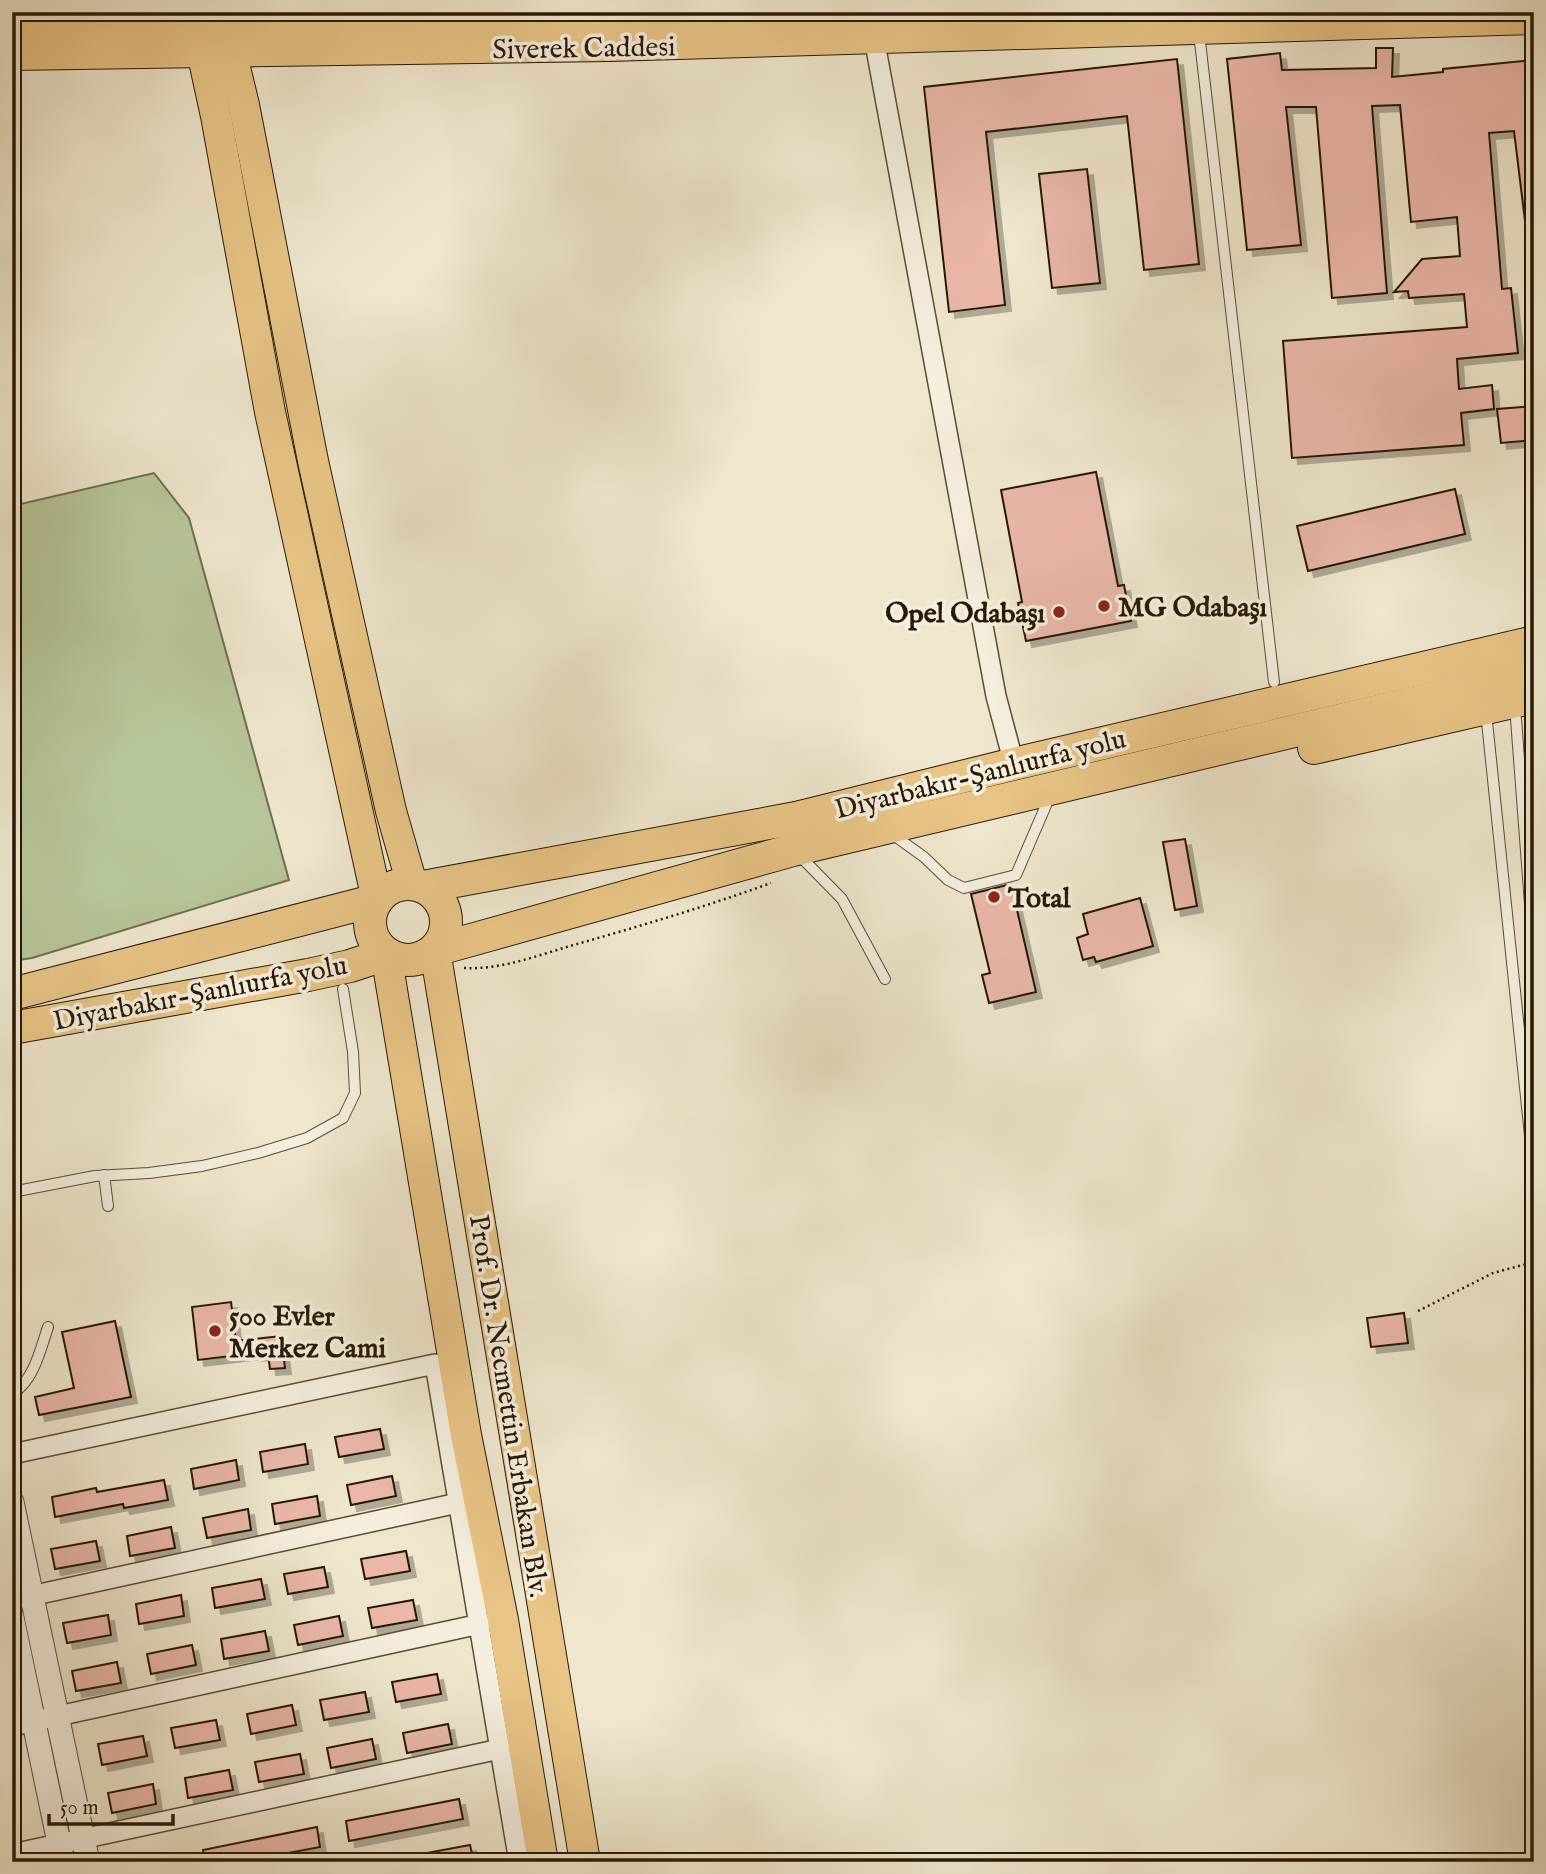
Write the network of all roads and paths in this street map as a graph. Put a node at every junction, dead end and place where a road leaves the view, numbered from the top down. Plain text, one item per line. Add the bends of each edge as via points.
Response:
1 (926, 12) edge
2 (488, 16) edge
3 (1534, 19) edge
4 (1198, 29) junction
5 (12, 30) edge
6 (230, 38) junction
7 (874, 38) junction
8 (199, 39) junction
9 (283, 50) junction
10 (12, 55) edge
11 (244, 105) junction
12 (1534, 620) edge
13 (1534, 642) edge
14 (1534, 674) edge
15 (1274, 682) junction
16 (1511, 702) edge
17 (1014, 764) junction
18 (1063, 785) junction
19 (883, 828) junction
20 (793, 850) junction
21 (773, 882) dead end
22 (417, 885) junction
23 (377, 900) junction
24 (1533, 937) edge
25 (386, 954) junction
26 (1534, 957) edge
27 (446, 959) junction
28 (885, 979) dead end
29 (343, 989) dead end
30 (12, 994) edge
31 (12, 1028) edge
32 (1534, 1174) edge
33 (104, 1175) junction
34 (12, 1192) edge
35 (108, 1206) dead end
36 (1534, 1262) edge
37 (1418, 1311) dead end
38 (48, 1327) dead end
39 (12, 1394) edge
40 (12, 1454) edge
41 (12, 1502) edge
42 (458, 1503) junction
43 (22, 1598) edge
44 (12, 1617) edge
45 (480, 1624) junction
46 (57, 1716) junction
47 (22, 1724) edge
48 (500, 1749) junction
49 (83, 1839) junction
50 (61, 1852) edge
51 (12, 1853) edge
52 (88, 1862) edge
53 (519, 1862) edge
54 (543, 1862) edge
55 (585, 1862) edge

1 - 2 main road, Siverek Caddesi
2 - 6 main road, Siverek Caddesi
3 - 4 main road, Siverek Caddesi
4 - 7 main road, Siverek Caddesi
4 - 15 lane
5 - 8 main road, Siverek Caddesi
6 - 8 main road, Siverek Caddesi
6 - 9 main road, Siverek Caddesi
6 - 11 main road
7 - 9 main road, Siverek Caddesi
7 - 17 street via 996,696
8 - 10 main road, Siverek Caddesi
8 - 23 main road via 270,412
9 - 11 main road via 259,74
11 - 22 main road via 313,461 391,811
12 - 15 highway
13 - 17 highway, Diyarbakır-Şanlıurfa yolu
14 - 18 highway, Diyarbakır-Şanlıurfa yolu
15 - 17 highway via 1134,721
16 - 18 highway via 1137,785
16 - 24 lane
16 - 32 lane
17 - 22 highway, Diyarbakır-Şanlıurfa yolu via 796,818
18 - 19 highway, Diyarbakır-Şanlıurfa yolu
18 - 19 lane via 1016,874 964,888
19 - 20 highway, Diyarbakır-Şanlıurfa yolu
20 - 27 highway, Diyarbakır-Şanlıurfa yolu
20 - 28 lane via 842,898
21 - 27 path via 642,926 484,969
22 - 23 highway via 392,887
22 - 27 highway via 432,892 445,909
23 - 25 highway via 369,923 377,946
23 - 30 highway, Diyarbakır-Şanlıurfa yolu
24 - 26 lane
25 - 27 highway via 398,960
25 - 31 highway, Diyarbakır-Şanlıurfa yolu via 308,975
25 - 54 main road, Prof. Dr. Necmettin Erbakan Blv.
27 - 55 main road, Prof. Dr. Necmettin Erbakan Blv.
29 - 33 lane via 355,1093 343,1118 306,1138 258,1153 202,1166
33 - 34 lane
33 - 35 lane
36 - 37 path via 1493,1273
38 - 39 lane via 25,1386
40 - 42 street via 435,1364
41 - 43 street
42 - 43 street
42 - 45 street
43 - 46 street
44 - 47 street
45 - 46 street
45 - 48 street
46 - 47 street
46 - 49 street
47 - 50 street
48 - 49 street
48 - 53 street
49 - 50 street
49 - 52 street
50 - 51 street

